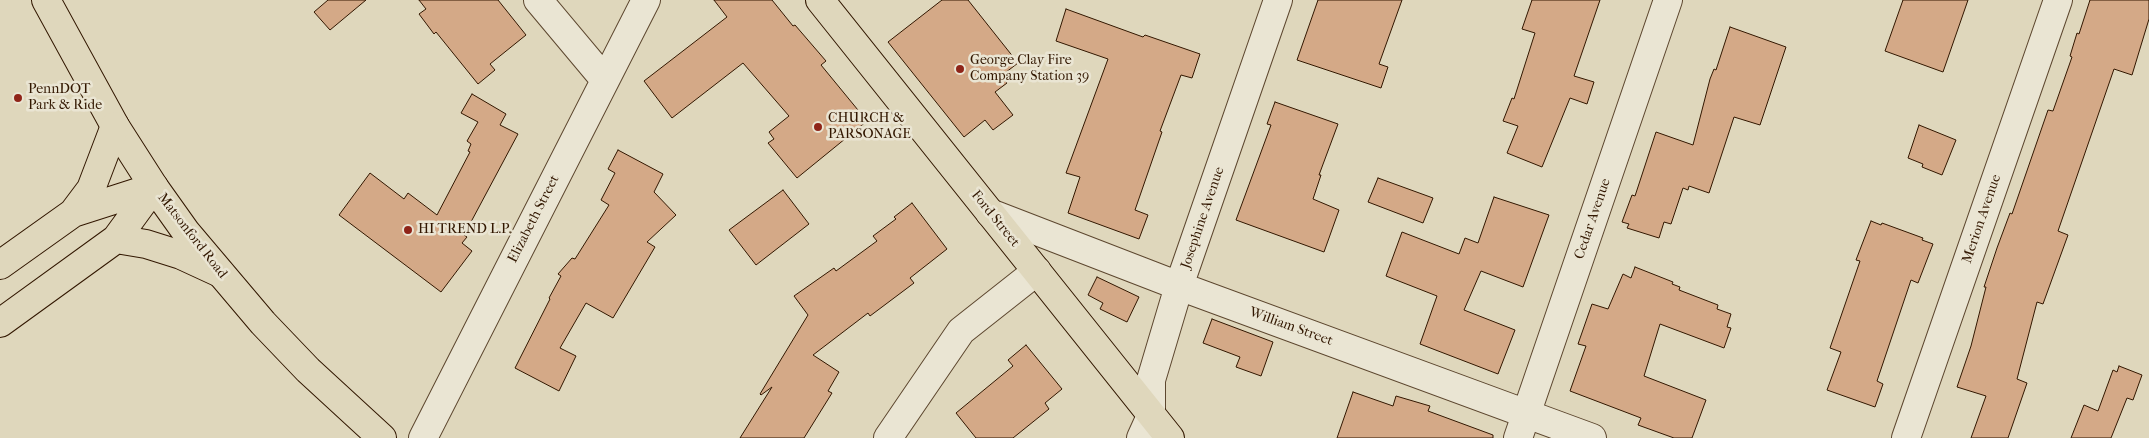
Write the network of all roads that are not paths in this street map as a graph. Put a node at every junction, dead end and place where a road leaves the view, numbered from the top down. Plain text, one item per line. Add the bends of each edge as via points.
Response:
1 (46, 0) edge
2 (538, 0) edge
3 (646, 0) edge
4 (820, 0) edge
5 (1278, 0) edge
6 (1668, 0) edge
7 (2058, 0) edge
8 (605, 80) junction
9 (114, 126) junction
10 (154, 187) junction
11 (73, 213) junction
12 (990, 213) junction
13 (39, 237) junction
14 (116, 239) junction
15 (0, 253) edge
16 (0, 265) edge
17 (1038, 271) junction
18 (220, 273) junction
19 (1180, 286) junction
20 (0, 323) edge
21 (1522, 426) edge
22 (1146, 427) edge
23 (382, 438) edge
24 (423, 438) edge
25 (888, 438) edge
26 (1170, 438) edge
27 (1592, 438) edge
28 (1906, 438) edge

1 - 9 main road, Matsonford Road
2 - 8 street
3 - 8 street, Elizabeth Street
4 - 12 main road, Ford Street
5 - 19 street, Josephine Avenue
6 - 21 street, Cedar Avenue
7 - 28 street, Merion Avenue
8 - 24 street, Elizabeth Street
9 - 10 main road, Matsonford Road
9 - 11 main road via 91,189
10 - 11 main road
10 - 14 main road
10 - 18 main road, Matsonford Road
11 - 13 main road
12 - 17 main road, Ford Street
12 - 19 street, William Street
13 - 15 main road
13 - 16 main road
14 - 18 main road via 181,255
14 - 20 main road
17 - 22 main road, Ford Street
17 - 25 street via 962,331
18 - 23 main road, Matsonford Road via 295,356
19 - 21 street, William Street
19 - 22 street, Josephine Avenue via 1151,380
21 - 27 street, William Street
22 - 26 main road, Ford Street

